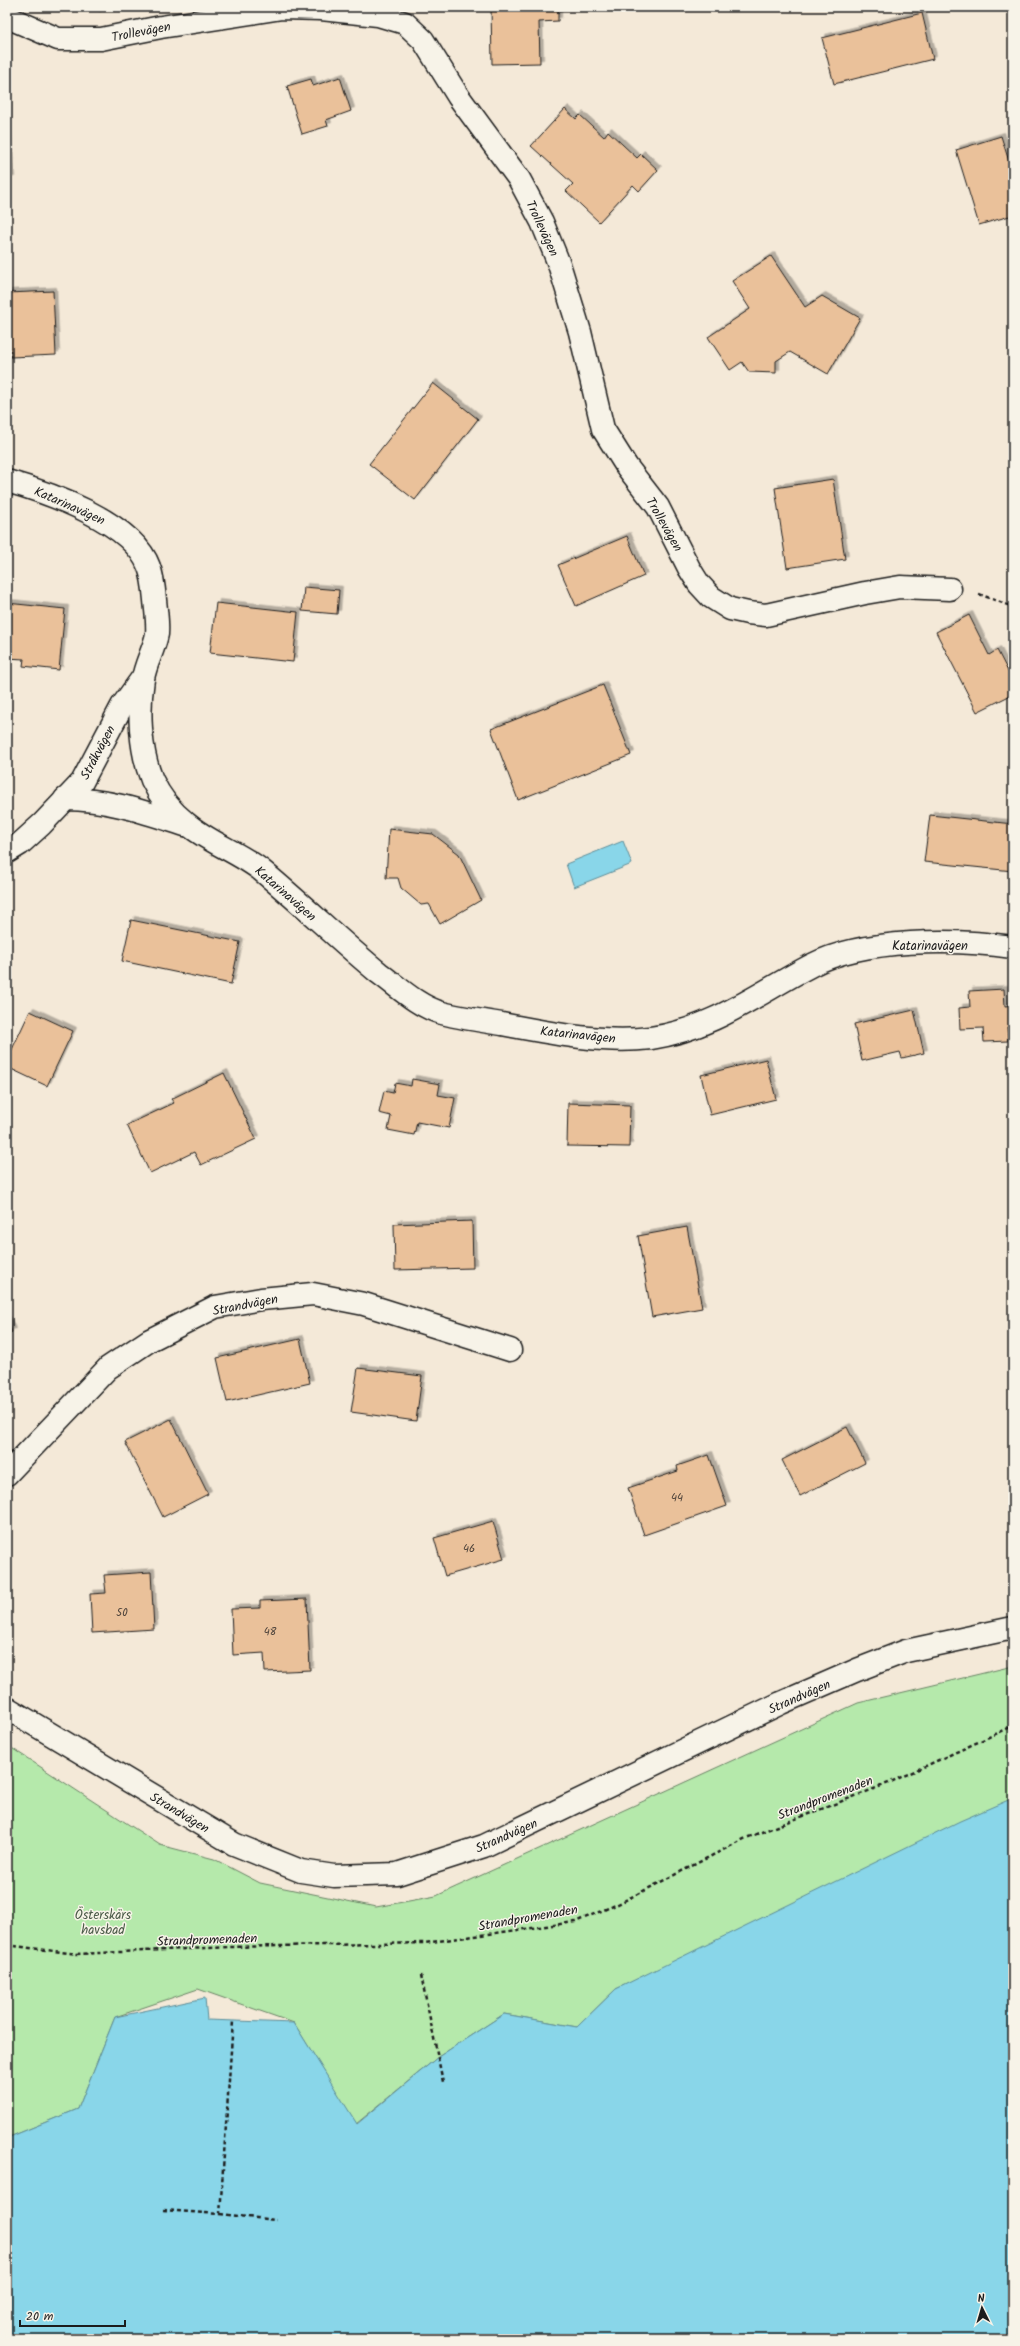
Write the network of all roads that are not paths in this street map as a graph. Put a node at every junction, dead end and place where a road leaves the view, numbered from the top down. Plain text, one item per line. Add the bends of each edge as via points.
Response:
1 (7, 17) edge
2 (7, 480) edge
3 (950, 589) road end
4 (143, 677) junction
5 (65, 800) junction
6 (188, 826) junction
7 (7, 852) edge
8 (1013, 947) edge
9 (510, 1350) dead end
10 (7, 1474) edge
11 (1013, 1628) edge
12 (7, 1708) edge

1 - 3 street, Trollevägen via 58,39 101,39 282,8 378,15 405,23 424,40 458,96 519,179 542,222 559,264 580,332 604,429 627,467 658,507 689,568 711,597 730,609 766,615 900,587
2 - 4 street, Katarinavägen via 84,510 110,524 143,556 149,566 154,591 157,631 152,656
4 - 5 street, Stråkvägen via 122,706 82,782
4 - 6 street, Katarinavägen via 141,722 145,758 157,788 169,807
5 - 6 street, Katarinavägen via 92,800 123,805
5 - 7 street, Stråkvägen via 20,844
6 - 8 street, Katarinavägen via 260,870 406,994 438,1012 548,1033 615,1039 652,1038 695,1027 731,1013 816,963 886,944
9 - 10 street, Strandvägen via 364,1304 313,1294 261,1298 215,1307 150,1340 108,1368
11 - 12 street, Strandvägen via 906,1651 857,1670 484,1846 397,1874 334,1876 301,1870 234,1844

